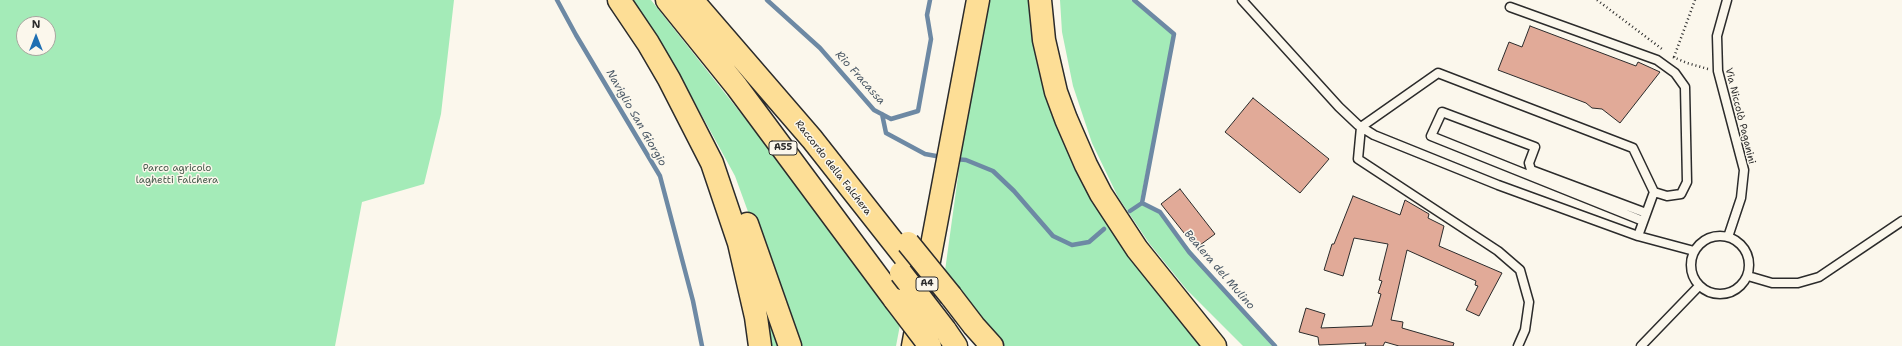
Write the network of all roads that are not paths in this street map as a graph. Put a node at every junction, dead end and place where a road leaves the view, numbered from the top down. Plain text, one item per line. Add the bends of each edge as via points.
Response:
1 (619, 0) edge
2 (667, 0) edge
3 (692, 0) edge
4 (978, 0) edge
5 (1242, 0) edge
6 (1727, 0) edge
7 (1042, 6) edge
8 (1510, 7) dead end
9 (688, 114) junction
10 (1361, 127) junction
11 (1654, 192) junction
12 (940, 203) junction
13 (1646, 213) junction
14 (875, 221) joint
15 (1643, 221) junction
16 (1902, 221) edge
17 (1638, 236) junction
18 (1728, 237) junction
19 (1694, 251) junction
20 (1748, 276) junction
21 (1700, 286) junction
22 (1190, 316) junction
23 (950, 321) edge
24 (760, 346) edge
25 (790, 346) edge
26 (913, 346) edge
27 (922, 346) edge
28 (930, 346) edge
29 (977, 346) edge
30 (992, 346) edge
31 (1215, 346) edge
32 (1225, 346) edge
33 (1518, 346) edge
34 (1641, 346) edge

1 - 9 highway via 648,44
2 - 28 highway, A55, bridge via 737,87
3 - 14 highway, Raccordo della Falchera / A55 via 812,139
4 - 12 highway
5 - 10 lane via 1339,107
6 - 18 lane, Via Niccolò Paganini via 1717,36 1718,72 1744,170 1741,198
7 - 22 highway via 1047,61 1068,126 1086,165 1101,194 1137,249
8 - 11 lane via 1657,60 1675,73 1685,88 1687,182 1680,194 1668,196
9 - 24 highway via 712,163 739,243
9 - 25 highway via 742,210
10 - 11 lane via 1438,73 1633,148
10 - 17 lane via 1374,135 1498,185
10 - 33 lane via 1358,159 1498,251 1520,270 1529,302 1525,330
11 - 13 lane
12 - 26 highway
12 - 27 highway
13 - 15 lane
13 - 15 lane via 1531,170 1529,163 1535,147 1442,112 1431,136
14 - 23 highway, A4
15 - 17 lane
16 - 20 lane via 1819,277 1798,283 1772,283
17 - 19 lane
18 - 19 lane via 1709,238 1700,243
18 - 20 lane via 1744,248 1748,257
19 - 21 lane via 1691,270
20 - 21 lane via 1735,290 1726,294 1707,292
21 - 34 lane
22 - 31 highway
22 - 32 highway
23 - 29 highway, A4
23 - 30 highway via 974,326

